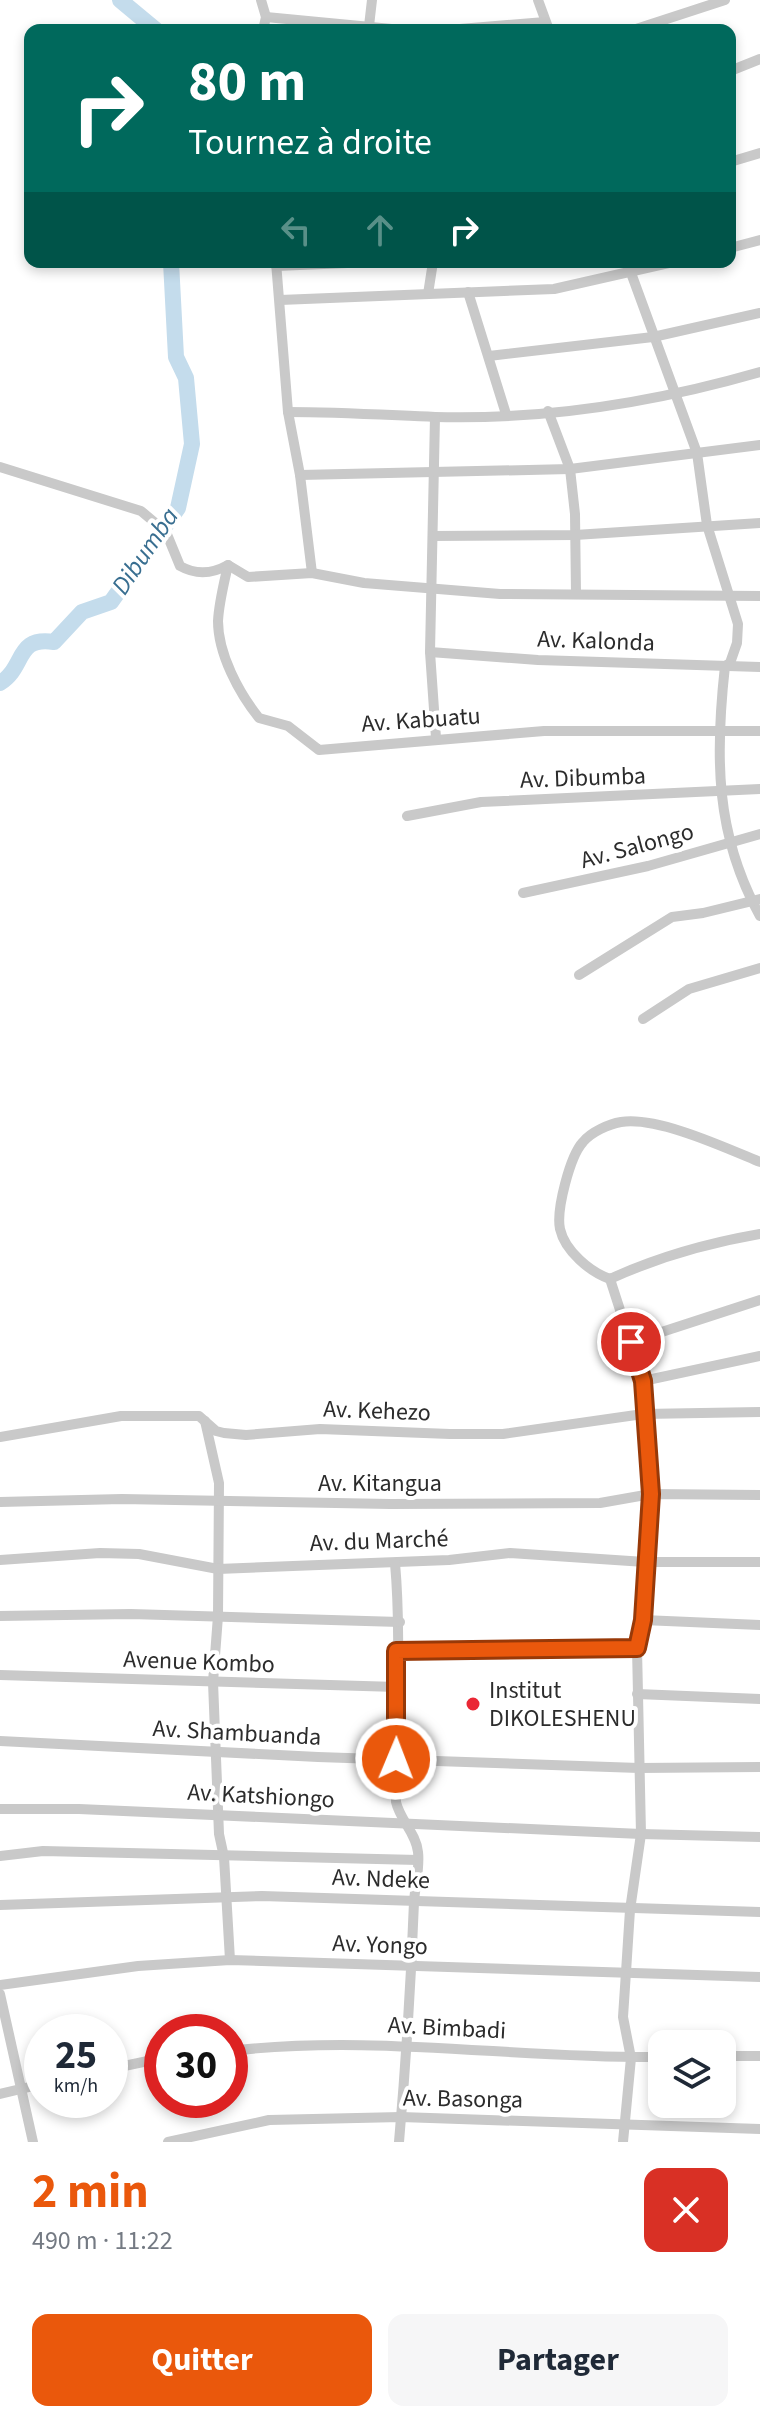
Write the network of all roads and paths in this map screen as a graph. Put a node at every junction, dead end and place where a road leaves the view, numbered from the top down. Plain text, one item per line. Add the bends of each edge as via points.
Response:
1 (261, 0) edge
2 (372, 0) edge
3 (538, 0) edge
4 (725, 0) edge
5 (266, 17) junction
6 (264, 24) edge
7 (346, 24) edge
8 (369, 24) edge
9 (546, 24) edge
10 (651, 24) edge
11 (760, 59) edge
12 (736, 69) edge
13 (760, 153) edge
14 (736, 160) edge
15 (760, 240) edge
16 (736, 246) edge
17 (276, 268) edge
18 (432, 268) edge
19 (626, 268) edge
20 (629, 268) edge
21 (468, 292) junction
22 (428, 294) junction
23 (280, 300) junction
24 (760, 313) edge
25 (653, 337) junction
26 (489, 356) junction
27 (760, 372) edge
28 (674, 395) junction
29 (548, 411) junction
30 (288, 412) junction
31 (506, 414) junction
32 (435, 417) junction
33 (760, 445) edge
34 (697, 453) junction
35 (0, 467) edge
36 (570, 469) junction
37 (433, 470) junction
38 (300, 475) junction
39 (760, 523) edge
40 (707, 525) junction
41 (575, 535) junction
42 (433, 536) junction
43 (228, 565) junction
44 (312, 573) junction
45 (433, 590) junction
46 (576, 594) junction
47 (731, 596) junction
48 (760, 596) edge
49 (430, 652) junction
50 (725, 666) junction
51 (760, 667) edge
52 (721, 731) junction
53 (760, 731) edge
54 (436, 738) junction
55 (760, 789) edge
56 (721, 791) junction
57 (407, 816) dead end
58 (760, 834) edge
59 (728, 843) junction
60 (523, 893) dead end
61 (756, 900) edge
62 (760, 916) edge
63 (760, 968) edge
64 (579, 975) dead end
65 (643, 1019) dead end
66 (760, 1162) edge
67 (760, 1234) edge
68 (610, 1279) junction
69 (760, 1300) edge
70 (631, 1342) junction
71 (760, 1356) edge
72 (643, 1381) junction
73 (760, 1412) edge
74 (643, 1414) junction
75 (205, 1420) junction
76 (0, 1437) edge
77 (651, 1494) junction
78 (760, 1495) edge
79 (218, 1501) junction
80 (0, 1502) edge
81 (0, 1560) edge
82 (645, 1562) junction
83 (760, 1562) edge
84 (395, 1563) junction
85 (218, 1569) junction
86 (0, 1616) edge
87 (218, 1616) junction
88 (643, 1620) junction
89 (400, 1622) junction
90 (760, 1625) edge
91 (637, 1648) junction
92 (396, 1651) junction
93 (0, 1675) edge
94 (213, 1682) junction
95 (397, 1687) junction
96 (637, 1694) junction
97 (760, 1699) edge
98 (0, 1741) edge
99 (215, 1751) junction
100 (396, 1759) junction
101 (760, 1767) edge
102 (639, 1768) junction
103 (0, 1809) edge
104 (218, 1814) junction
105 (408, 1823) junction
106 (641, 1834) junction
107 (760, 1837) edge
108 (0, 1856) edge
109 (224, 1857) junction
110 (418, 1860) junction
111 (224, 1896) junction
112 (414, 1899) junction
113 (0, 1905) edge
114 (630, 1910) junction
115 (760, 1912) edge
116 (230, 1960) junction
117 (414, 1966) junction
118 (626, 1972) junction
119 (760, 1977) edge
120 (0, 1985) edge
121 (0, 1994) edge
122 (406, 2045) junction
123 (248, 2050) edge
124 (736, 2056) edge
125 (760, 2056) edge
126 (648, 2057) edge
127 (631, 2058) junction
128 (24, 2088) edge
129 (21, 2089) junction
130 (0, 2094) edge
131 (401, 2117) junction
132 (624, 2123) junction
133 (760, 2129) edge
134 (33, 2142) edge
135 (168, 2142) edge
136 (399, 2142) edge
137 (623, 2142) edge

1 - 5 street
2 - 8 street
3 - 9 street
4 - 10 street
5 - 6 street
5 - 7 street
11 - 12 street
13 - 14 street
15 - 16 street
17 - 23 street
18 - 22 street
19 - 21 street via 554,289
20 - 25 street
21 - 22 street
21 - 26 street
22 - 23 street
23 - 30 street
24 - 25 street
25 - 26 street
25 - 28 street
26 - 31 street
27 - 28 street
28 - 29 street
28 - 34 street
29 - 31 street
29 - 36 street
30 - 32 street
30 - 38 street
31 - 32 street
32 - 37 street
33 - 34 street
34 - 36 street
34 - 40 street
35 - 43 street via 141,511 163,528 186,569 200,573
36 - 37 street
36 - 41 street
37 - 38 street
37 - 42 street
38 - 44 street
39 - 40 street
40 - 41 street
40 - 47 street
41 - 42 street
41 - 46 street
42 - 45 street
43 - 44 street via 248,577
43 - 54 street, Av. Kabuatu via 220,601 220,640 259,718 288,726 319,750
44 - 45 street
45 - 46 street
45 - 49 street
46 - 47 street
47 - 48 street
47 - 50 street via 737,643
49 - 50 street, Av. Kalonda
49 - 54 street
50 - 51 street, Av. Kalonda
50 - 52 street
52 - 53 street, Av. Kabuatu
52 - 54 street, Av. Kabuatu via 544,731
52 - 56 street
55 - 56 street, Av. Dibumba
56 - 57 street, Av. Dibumba via 481,802
56 - 59 street
58 - 59 street, Av. Salongo
59 - 60 street, Av. Salongo
59 - 61 street
61 - 62 street
61 - 64 street via 672,917
63 - 65 street via 689,989
66 - 68 street via 681,1131 625,1121 584,1140 567,1181 560,1230 592,1272
67 - 68 street via 685,1250
68 - 70 street
69 - 70 street
70 - 72 street
71 - 72 street
72 - 74 street
73 - 74 street, Av. Kehezo
74 - 75 street, Av. Kehezo via 503,1434 320,1429 246,1435 216,1431
74 - 77 street
75 - 76 street, Av. Kehezo via 182,1414 121,1416
75 - 79 street
77 - 78 street, Av. Kitangua
77 - 79 street, Av. Kitangua via 600,1503
77 - 82 street
79 - 80 street, Av. Kitangua
79 - 85 street
81 - 85 street, Av. du Marché via 139,1554
82 - 83 street, Av. du Marché
82 - 84 street, Av. du Marché via 510,1553
82 - 88 street
84 - 85 street, Av. du Marché
84 - 89 street
85 - 87 street
86 - 87 street
87 - 89 street
87 - 94 street
88 - 90 street
88 - 91 street
89 - 92 street
91 - 92 street
91 - 96 street
92 - 95 street
93 - 94 street, Avenue Kombo
94 - 95 street, Avenue Kombo
94 - 99 street
95 - 100 street
96 - 97 street
96 - 102 street
98 - 99 street, Av. Shambuanda
99 - 100 street, Av. Shambuanda
99 - 104 street
100 - 102 street, Av. Shambuanda
100 - 105 street via 396,1802
101 - 102 street, Av. Shambuanda
102 - 106 street
103 - 104 street, Av. Katshiongo
104 - 105 street, Av. Katshiongo
104 - 109 street
105 - 106 street, Av. Katshiongo
105 - 110 street
106 - 107 street, Av. Katshiongo
106 - 114 street
108 - 109 street via 43,1851
109 - 110 street
109 - 111 street
110 - 112 street
111 - 112 street, Av. Ndeke
111 - 113 street, Av. Ndeke
111 - 116 street
112 - 114 street, Av. Ndeke
112 - 117 street
114 - 115 street, Av. Ndeke
114 - 118 street
116 - 117 street, Av. Yongo
116 - 120 street, Av. Yongo
117 - 118 street, Av. Yongo
117 - 122 street
118 - 119 street, Av. Yongo
118 - 127 street via 623,2017
121 - 129 street
122 - 123 street, Av. Bimbadi
122 - 127 street, Av. Bimbadi
122 - 131 street
124 - 125 street
126 - 127 street, Av. Bimbadi
127 - 132 street
128 - 129 street
129 - 130 street
129 - 134 street
131 - 132 street, Av. Basonga
131 - 135 street, Av. Basonga via 269,2120
131 - 136 street
132 - 133 street, Av. Basonga
132 - 137 street

